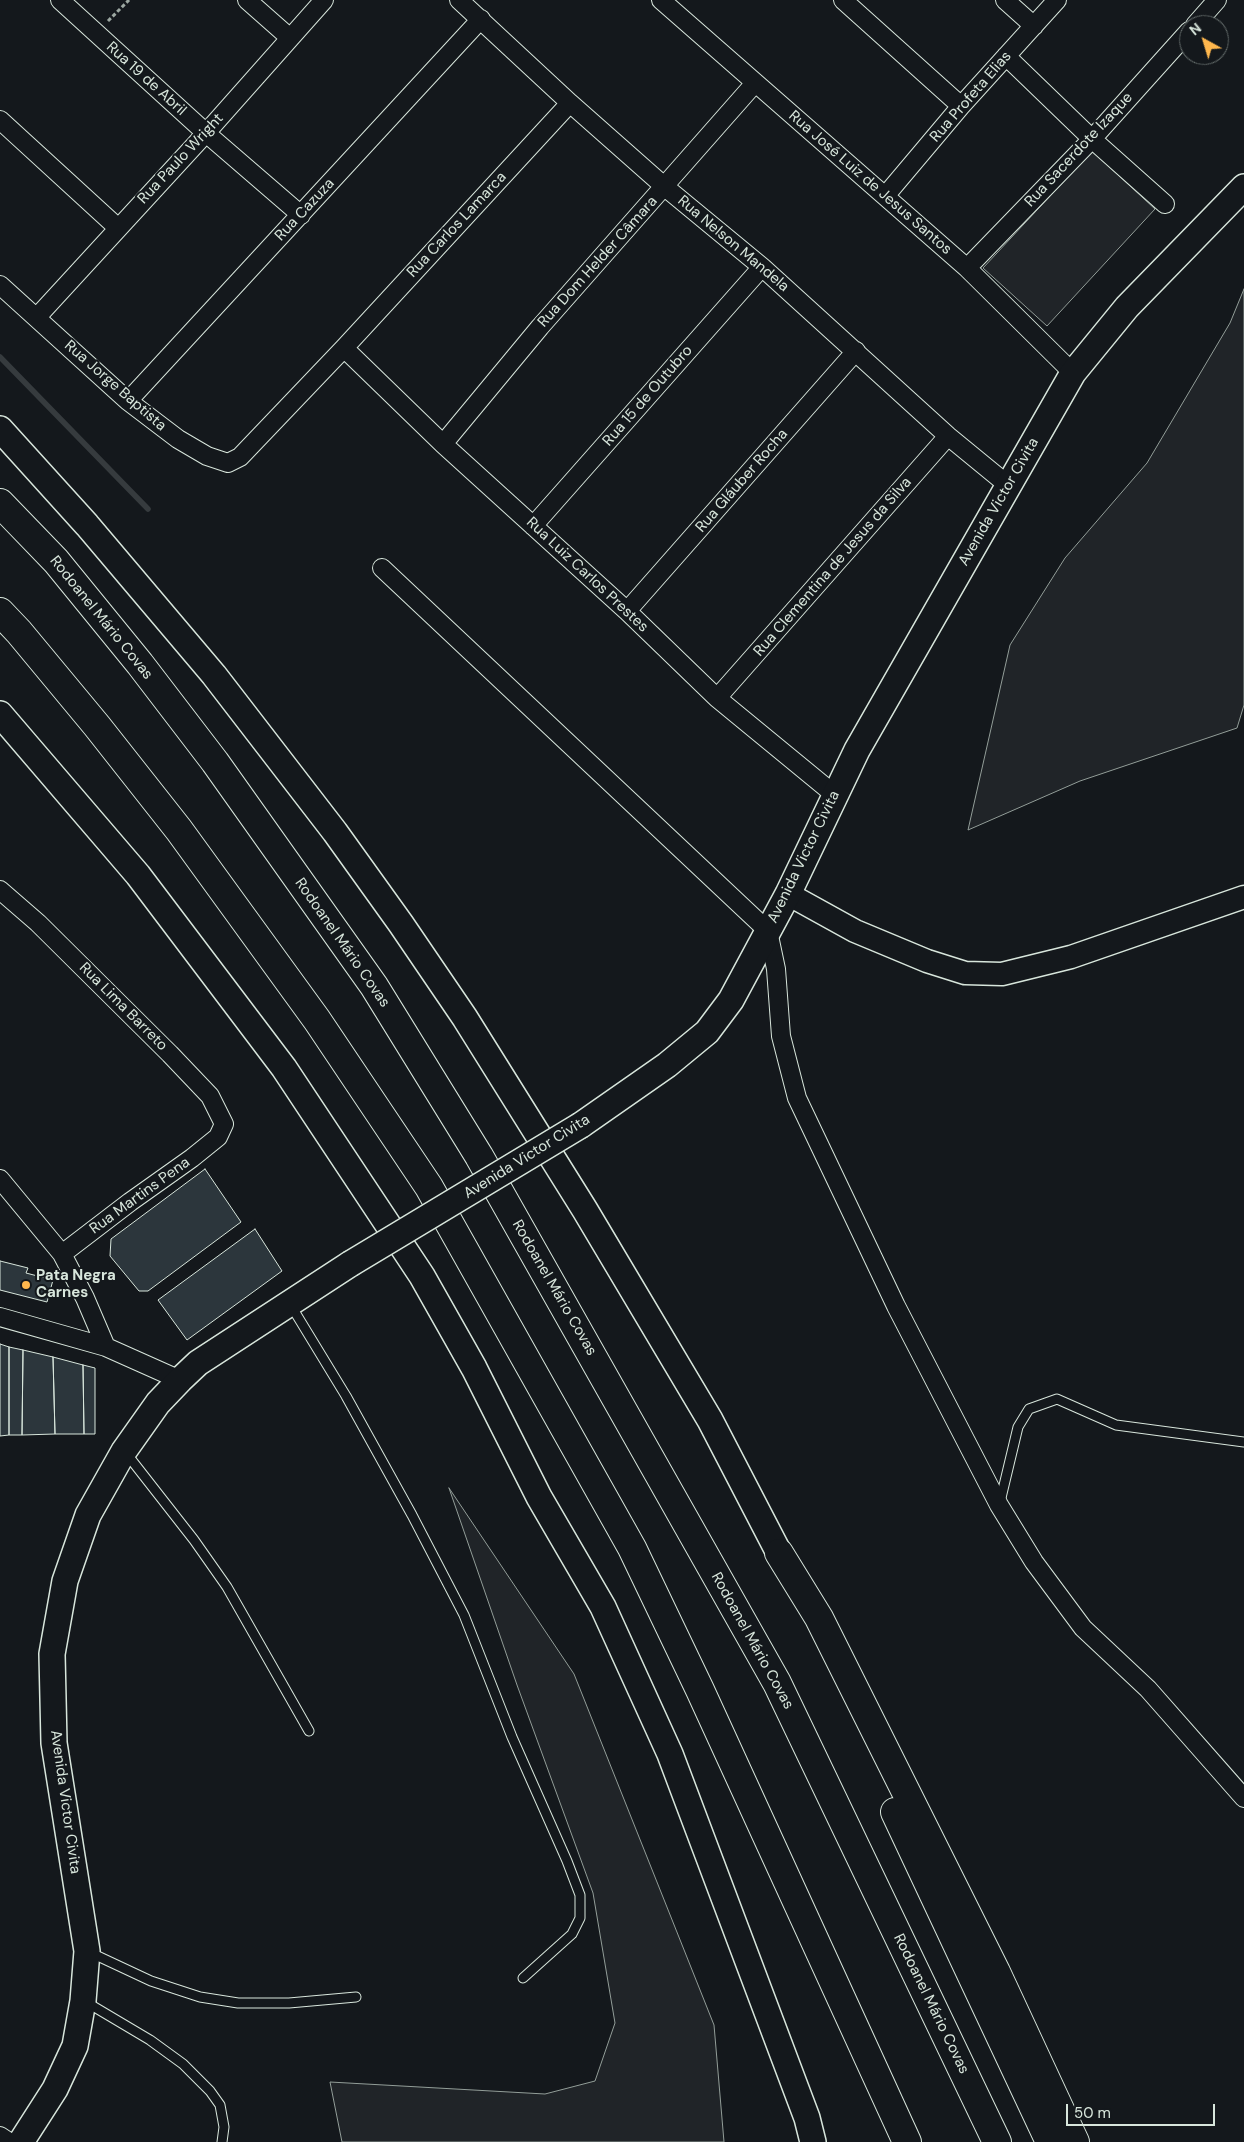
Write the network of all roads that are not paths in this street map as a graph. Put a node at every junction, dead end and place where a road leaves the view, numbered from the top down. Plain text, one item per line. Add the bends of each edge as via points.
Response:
1 (60, 0) edge
2 (247, 0) edge
3 (324, 0) edge
4 (459, 0) edge
5 (660, 0) edge
6 (843, 0) edge
7 (1005, 0) edge
8 (1057, 0) edge
9 (1217, 0) edge
10 (1204, 15) edge
11 (481, 19) junction
12 (1034, 26) junction
13 (290, 38) junction
14 (1179, 42) edge
15 (1006, 56) junction
16 (755, 83) junction
17 (570, 102) junction
18 (961, 106) junction
19 (0, 120) edge
20 (206, 133) junction
21 (1092, 138) junction
22 (665, 186) junction
23 (1244, 187) edge
24 (886, 195) junction
25 (1165, 204) dead end
26 (301, 215) junction
27 (118, 228) junction
28 (762, 267) junction
29 (967, 268) junction
30 (0, 285) edge
31 (37, 317) junction
32 (344, 348) junction
33 (856, 350) junction
34 (1073, 373) junction
35 (128, 401) junction
36 (0, 429) edge
37 (948, 436) junction
38 (443, 444) junction
39 (1009, 486) junction
40 (0, 503) edge
41 (533, 526) junction
42 (382, 568) dead end
43 (627, 611) junction
44 (0, 612) edge
45 (717, 698) junction
46 (0, 714) edge
47 (835, 795) junction
48 (0, 890) edge
49 (788, 894) junction
50 (1244, 897) edge
51 (768, 931) junction
52 (218, 1137) joint
53 (0, 1178) edge
54 (62, 1254) junction
55 (290, 1304) junction
56 (0, 1317) edge
57 (106, 1347) junction
58 (180, 1380) junction
59 (1244, 1442) edge
60 (124, 1451) junction
61 (999, 1505) junction
62 (779, 1553) junction
63 (309, 1731) dead end
64 (1244, 1798) edge
65 (87, 1951) junction
66 (524, 1978) dead end
67 (356, 1997) dead end
68 (84, 2000) junction
69 (0, 2136) edge
70 (9, 2142) edge
71 (21, 2142) edge
72 (222, 2142) edge
73 (813, 2142) edge
74 (907, 2142) edge
75 (997, 2142) edge
76 (1050, 2142) edge
77 (1075, 2142) edge

1 - 20 street, Rua 19 de Abril
2 - 13 street
3 - 13 street, Rua Paulo Wright
4 - 11 street, Rua Nelson Mandela
5 - 16 street, Rua José Luiz de Jesus Santos
6 - 18 street
7 - 12 street
8 - 12 street, Rua Profeta Elias
9 - 10 street
11 - 17 street, Rua Nelson Mandela
11 - 26 street, Rua Cazuza
12 - 15 street, Rua Profeta Elias
13 - 20 street, Rua Paulo Wright
14 - 21 street, Rua Sacerdote Izaque
15 - 18 street, Rua Profeta Elias
15 - 21 street
16 - 22 street, Rua Dom Helder Câmara
16 - 24 street, Rua José Luiz de Jesus Santos
17 - 22 street, Rua Nelson Mandela
17 - 32 street, Rua Carlos Lamarca
18 - 24 street, Rua Profeta Elias
19 - 27 street
20 - 26 street, Rua 19 de Abril
20 - 27 street, Rua Paulo Wright
21 - 25 street
21 - 29 street, Rua Sacerdote Izaque
22 - 28 street, Rua Nelson Mandela
22 - 38 street, Rua Dom Helder Câmara via 540,327
23 - 34 main road, Avenida Victor Civita via 1128,306
24 - 29 street, Rua José Luiz de Jesus Santos
26 - 35 street, Rua Cazuza
27 - 31 street, Rua Paulo Wright
28 - 33 street, Rua Nelson Mandela
28 - 41 street, Rua 15 de Outubro
29 - 34 street, Rua José Luiz de Jesus Santos
30 - 31 street, Rua Jorge Baptista
31 - 35 street, Rua Jorge Baptista
32 - 35 street, Rua Jorge Baptista via 240,457 228,463 178,440
32 - 38 street, Rua Luiz Carlos Prestes
33 - 37 street, Rua Nelson Mandela
33 - 43 street, Rua Gláuber Rocha
34 - 39 main road, Avenida Victor Civita
36 - 62 main road via 87,525 214,675 401,924 501,1074 585,1210 710,1420
37 - 39 street, Rua Nelson Mandela
37 - 45 street, Rua Clementina de Jesus da Silva
38 - 41 street, Rua Luiz Carlos Prestes
39 - 47 main road, Avenida Victor Civita via 857,750
40 - 75 highway, Rodoanel Mário Covas via 56,561 215,762 374,986 479,1156 777,1683
41 - 43 street, Rua Luiz Carlos Prestes
42 - 51 street
43 - 45 street, Rua Luiz Carlos Prestes
44 - 74 highway via 179,830 317,1020 430,1186 632,1548
45 - 47 street, Rua Luiz Carlos Prestes
46 - 73 main road via 138,875 272,1053 422,1276 474,1368 539,1498 603,1607 670,1754 807,2118
47 - 49 main road, Avenida Victor Civita
48 - 52 street, Rua Lima Barreto via 38,923 210,1096 224,1124
49 - 50 street via 855,931 927,961 965,973 1002,974 1071,957
49 - 51 main road, Avenida Victor Civita
51 - 55 main road, Avenida Victor Civita, bridge via 731,1000 707,1032 667,1065 580,1125 350,1264
51 - 61 street via 776,969 781,1036 797,1098 896,1306
52 - 54 street, Rua Martins Pena
53 - 54 street
54 - 57 street
55 - 58 main road, Avenida Victor Civita via 198,1363
55 - 66 lane via 360,1421 464,1615 580,1895 580,1918 572,1934
56 - 57 street
57 - 58 street
58 - 60 main road, Avenida Victor Civita via 158,1403
59 - 61 lane via 1116,1425 1057,1398 1028,1409 1018,1427
60 - 63 lane via 227,1587
60 - 65 main road, Avenida Victor Civita via 88,1515 65,1581 52,1654 54,1743
61 - 64 street via 1034,1562 1083,1628 1148,1688
62 - 76 highway via 807,1625
62 - 77 highway via 819,1618 996,1972
65 - 67 lane via 151,1981 200,1997 238,2003 288,2003
65 - 68 main road, Avenida Victor Civita
68 - 71 main road, Avenida Victor Civita via 76,2046 55,2089
68 - 72 lane via 184,2064 220,2105 224,2127
69 - 70 street

